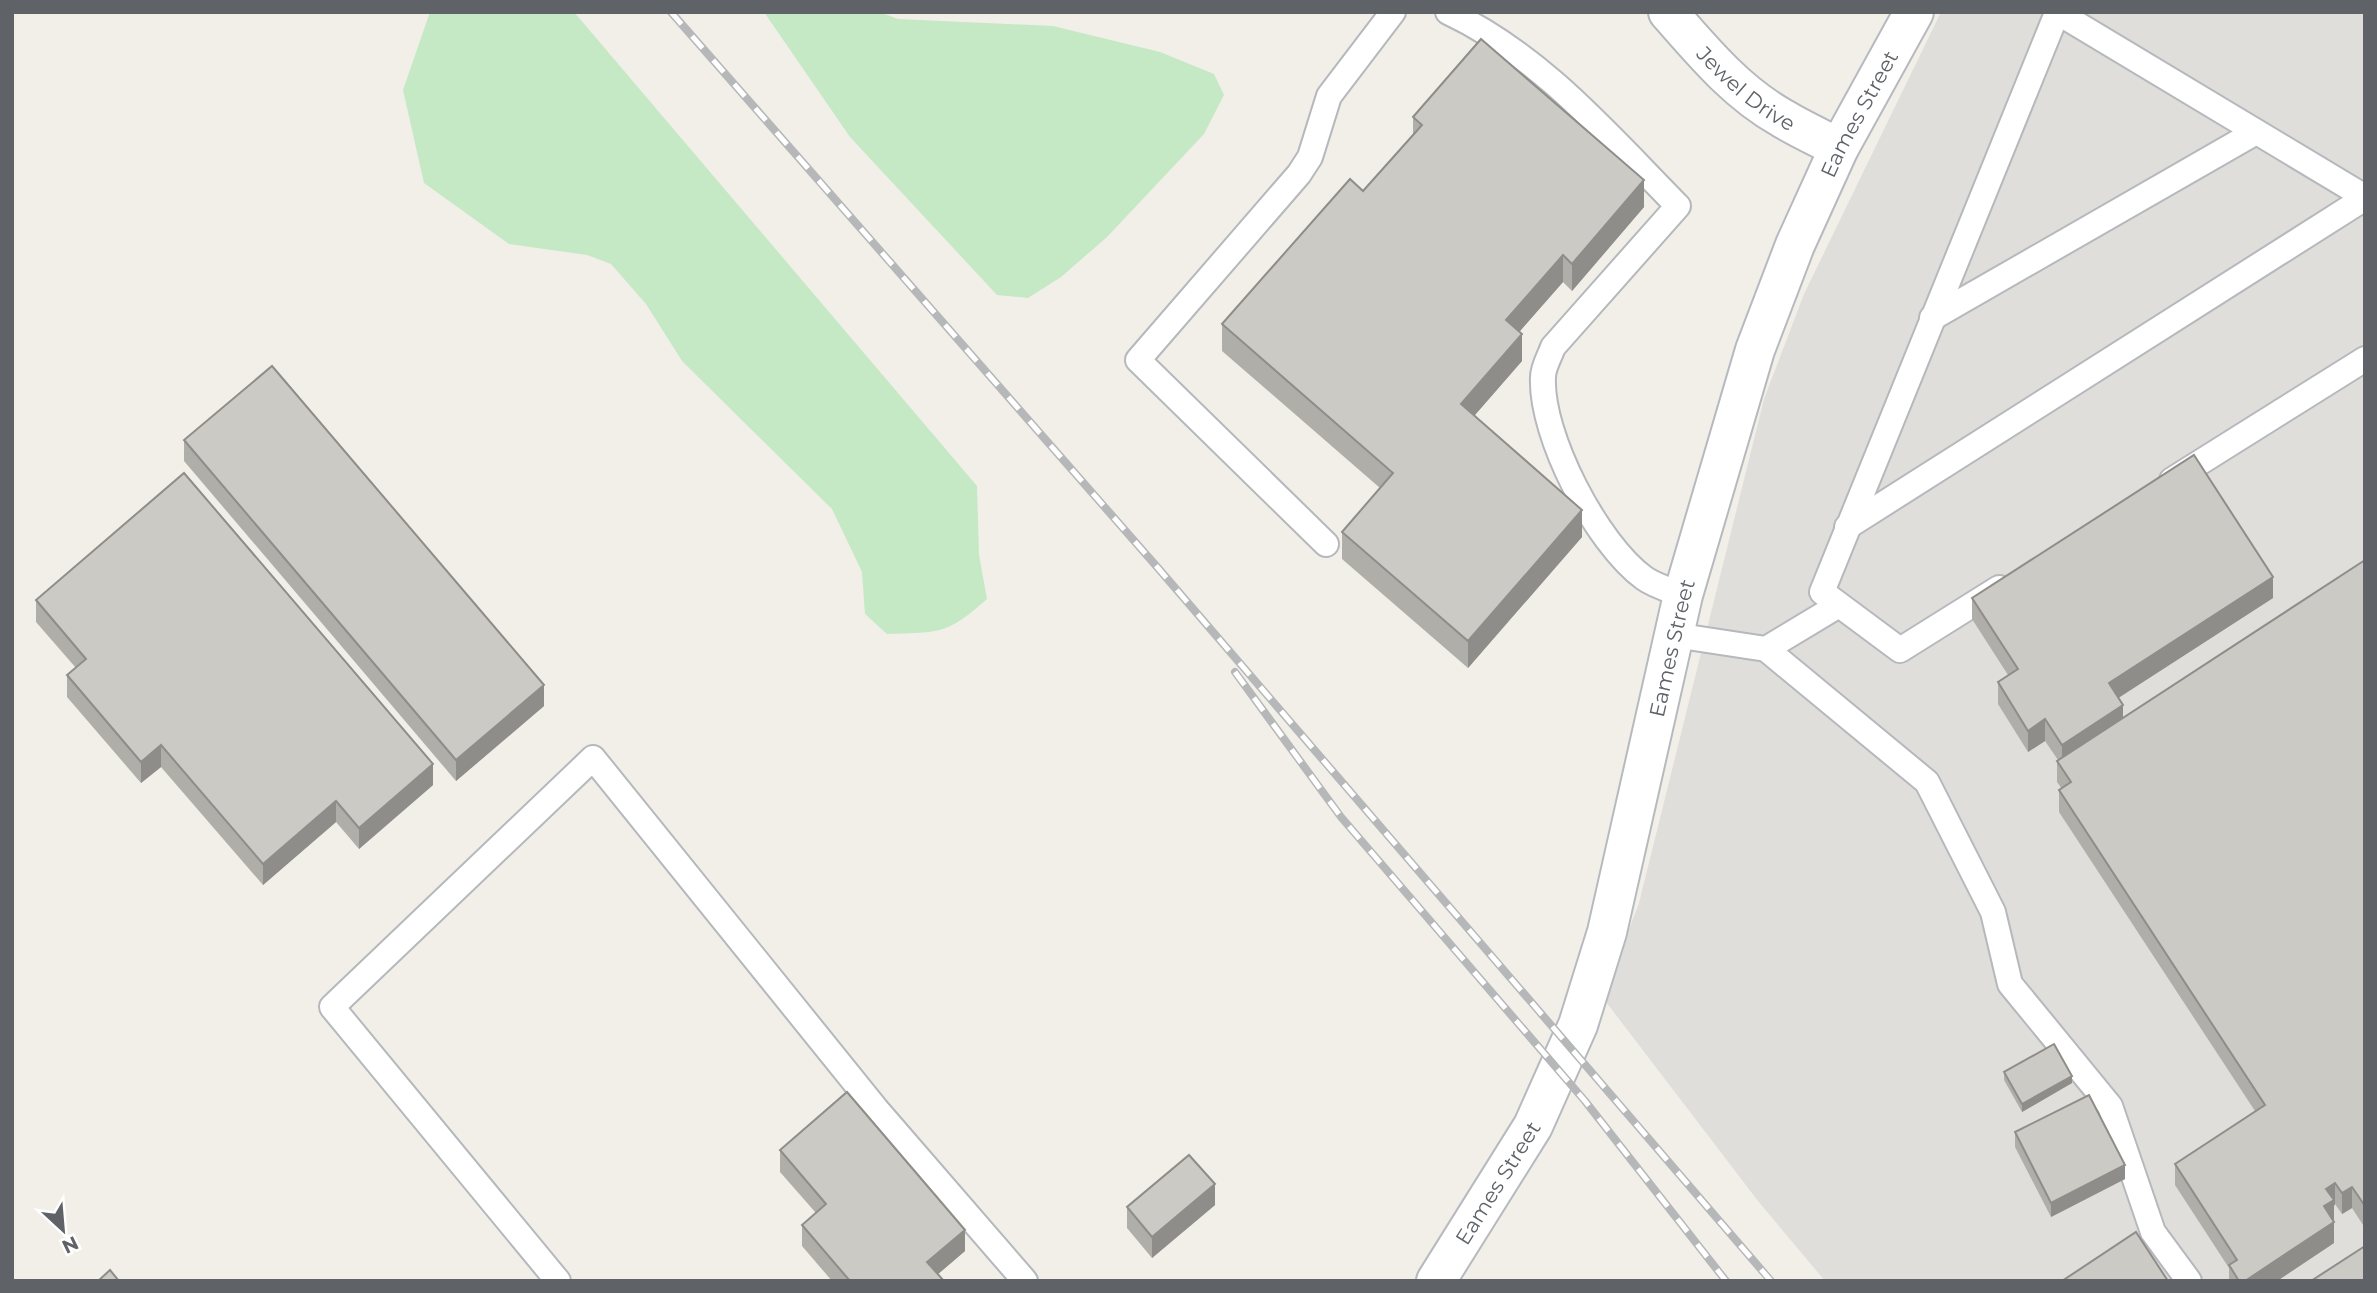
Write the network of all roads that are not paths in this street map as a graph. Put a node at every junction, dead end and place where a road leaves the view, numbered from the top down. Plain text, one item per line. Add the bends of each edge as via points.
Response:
1 (1393, 12) edge
2 (1448, 12) edge
3 (1668, 12) edge
4 (1914, 12) edge
5 (2057, 13) edge
6 (2256, 132) junction
7 (1839, 148) junction
8 (2365, 197) edge
9 (1932, 318) junction
10 (2365, 359) edge
11 (2155, 490) edge
12 (1847, 527) junction
13 (1326, 544) dead end
14 (2016, 577) edge
15 (1683, 595) junction
16 (1839, 605) junction
17 (1674, 635) junction
18 (1766, 649) junction
19 (558, 1281) edge
20 (1025, 1281) edge
21 (1436, 1281) edge
22 (2189, 1281) edge

1 - 13 lane via 1329,96 1310,158 1299,174 1138,360
2 - 15 lane via 1507,45 1567,94 1678,205 1553,346 1543,375 1546,412 1569,475 1599,531 1644,578
3 - 7 main road, Jewel Drive via 1753,99
4 - 7 main road, Eames Street
5 - 6 lane
5 - 9 lane
6 - 8 lane
6 - 9 lane
7 - 15 main road, Eames Street via 1755,350
8 - 12 lane
9 - 12 lane
10 - 11 lane
12 - 16 lane via 1822,592
14 - 16 lane via 1900,650
15 - 17 main road, Eames Street
16 - 18 lane
17 - 18 lane
17 - 21 main road, Eames Street via 1607,932 1582,1015 1533,1126
18 - 22 lane via 1927,782 1993,912 2010,984 2110,1106 2153,1232
19 - 20 lane via 332,1007 593,758 877,1110

